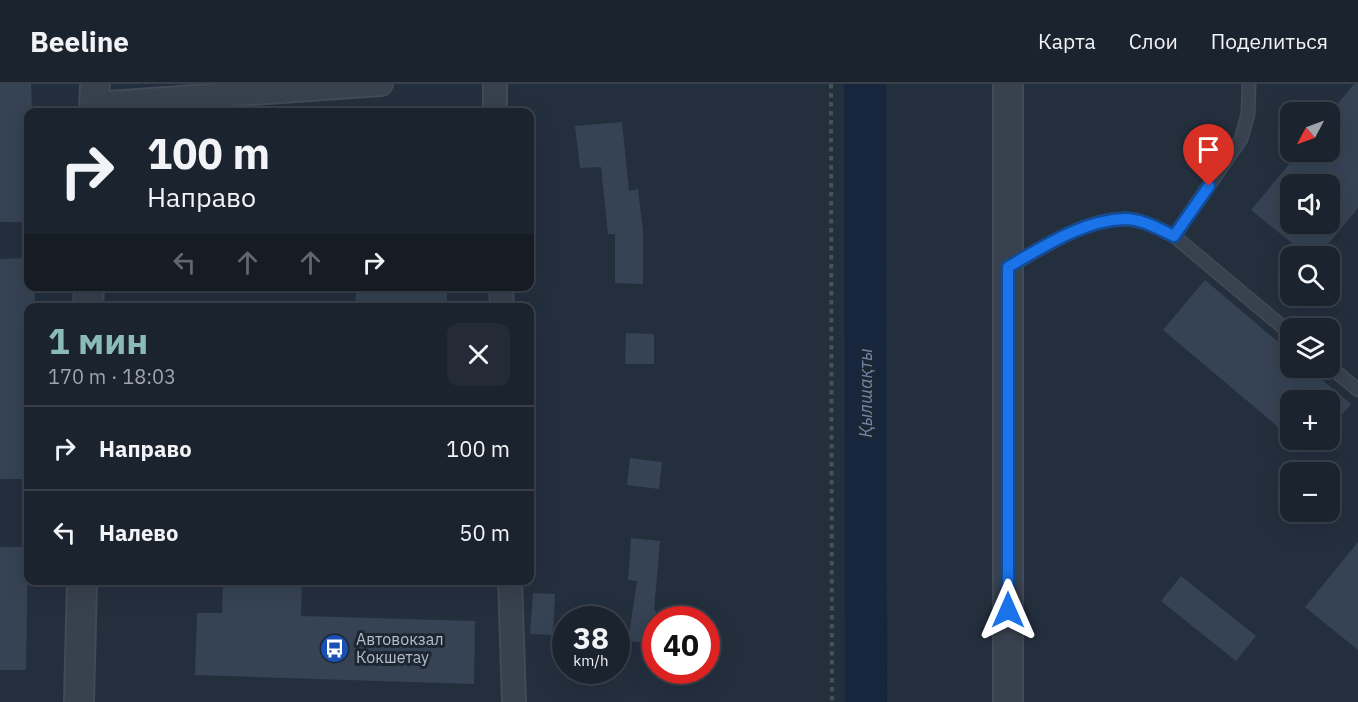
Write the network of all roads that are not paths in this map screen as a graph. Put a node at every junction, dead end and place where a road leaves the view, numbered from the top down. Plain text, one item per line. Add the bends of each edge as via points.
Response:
1 (381, 84) edge
2 (495, 84) edge
3 (1008, 84) edge
4 (1249, 84) edge
5 (95, 100) edge
6 (495, 108) edge
7 (1174, 236) junction
8 (1008, 267) junction
9 (1280, 325) edge
10 (1340, 375) edge
11 (1358, 390) edge
12 (82, 585) edge
13 (510, 585) edge
14 (79, 702) edge
15 (514, 702) edge
16 (1008, 702) edge

1 - 5 street
2 - 6 street
3 - 8 street
4 - 7 lane via 1248,114 1241,139
7 - 8 lane via 1137,221 1115,221 1081,229
7 - 9 lane
8 - 16 street
10 - 11 lane
12 - 14 street
13 - 15 street

